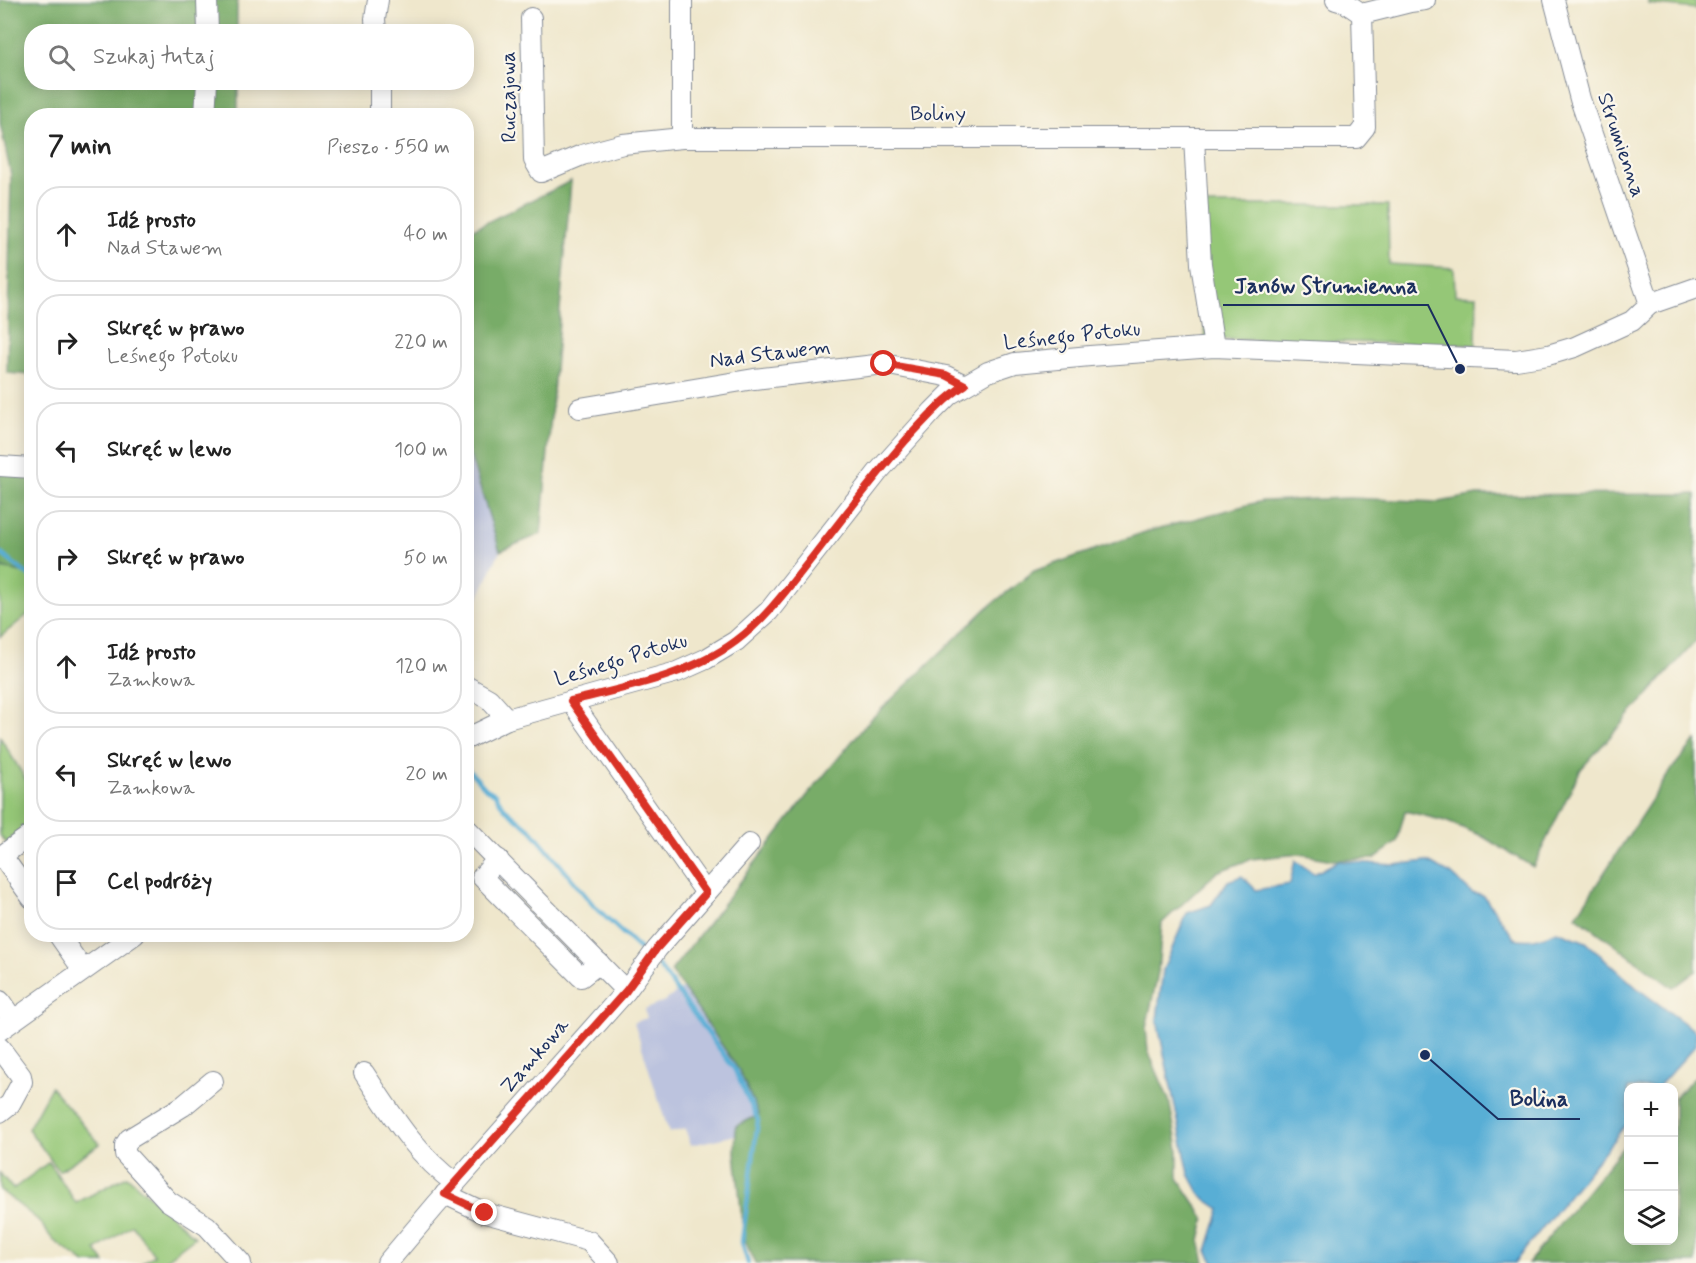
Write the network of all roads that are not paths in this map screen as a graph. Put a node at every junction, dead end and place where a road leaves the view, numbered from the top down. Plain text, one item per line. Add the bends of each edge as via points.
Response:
1 (207, 0) edge
2 (378, 0) edge
3 (682, 0) edge
4 (1336, 0) edge
5 (1425, 0) edge
6 (1554, 0) edge
7 (1393, 3) edge
8 (1362, 14) junction
9 (531, 18) dead end
10 (208, 24) edge
11 (375, 24) edge
12 (207, 90) edge
13 (380, 90) edge
14 (205, 108) edge
15 (380, 108) edge
16 (682, 138) junction
17 (1194, 138) junction
18 (541, 172) joint
19 (1696, 288) edge
20 (1650, 304) junction
21 (1214, 347) junction
22 (965, 385) junction
23 (580, 408) dead end
24 (0, 466) edge
25 (24, 468) edge
26 (474, 691) edge
27 (571, 701) junction
28 (507, 719) junction
29 (474, 735) edge
30 (474, 836) edge
31 (24, 840) edge
32 (749, 844) dead end
33 (1, 857) edge
34 (24, 887) edge
35 (706, 893) junction
36 (64, 942) edge
37 (123, 942) edge
38 (83, 970) junction
39 (626, 991) junction
40 (0, 1001) edge
41 (7, 1025) edge
42 (0, 1048) edge
43 (363, 1073) dead end
44 (213, 1081) dead end
45 (0, 1112) edge
46 (450, 1188) junction
47 (241, 1263) edge
48 (387, 1263) edge
49 (609, 1263) edge

1 - 10 street
2 - 11 street
3 - 16 street
4 - 8 street
5 - 7 street
6 - 20 street, Strumienna via 1580,99
7 - 8 street
8 - 17 street, Boliny via 1365,127 1356,138
9 - 18 street, Ruczajowa via 534,160
12 - 14 street
13 - 15 street
16 - 17 street, Boliny
16 - 18 street, Boliny via 623,144
17 - 21 street via 1200,264
19 - 20 street, Leśnego Potoku
20 - 21 street, Leśnego Potoku via 1632,321 1607,334 1548,355 1516,360
21 - 22 street, Leśnego Potoku via 1015,363
22 - 23 street, Nad Stawem via 946,375 884,364 754,379
22 - 27 street, Leśnego Potoku via 925,419 878,472 769,611 736,641 677,672
24 - 25 street
26 - 28 street via 489,699
27 - 28 street, Leśnego Potoku
27 - 35 street
28 - 29 street, Leśnego Potoku
30 - 39 street
31 - 33 street
32 - 35 street, Zamkowa
33 - 34 street
35 - 39 street, Zamkowa via 657,948
36 - 38 street
37 - 38 street
38 - 41 street
39 - 46 street, Zamkowa
40 - 41 street
42 - 45 street via 22,1082 10,1104
43 - 46 street via 397,1123
44 - 47 street via 183,1106 129,1139 124,1154 168,1201 207,1226
46 - 48 street, Zamkowa
46 - 49 street via 485,1213 589,1241

